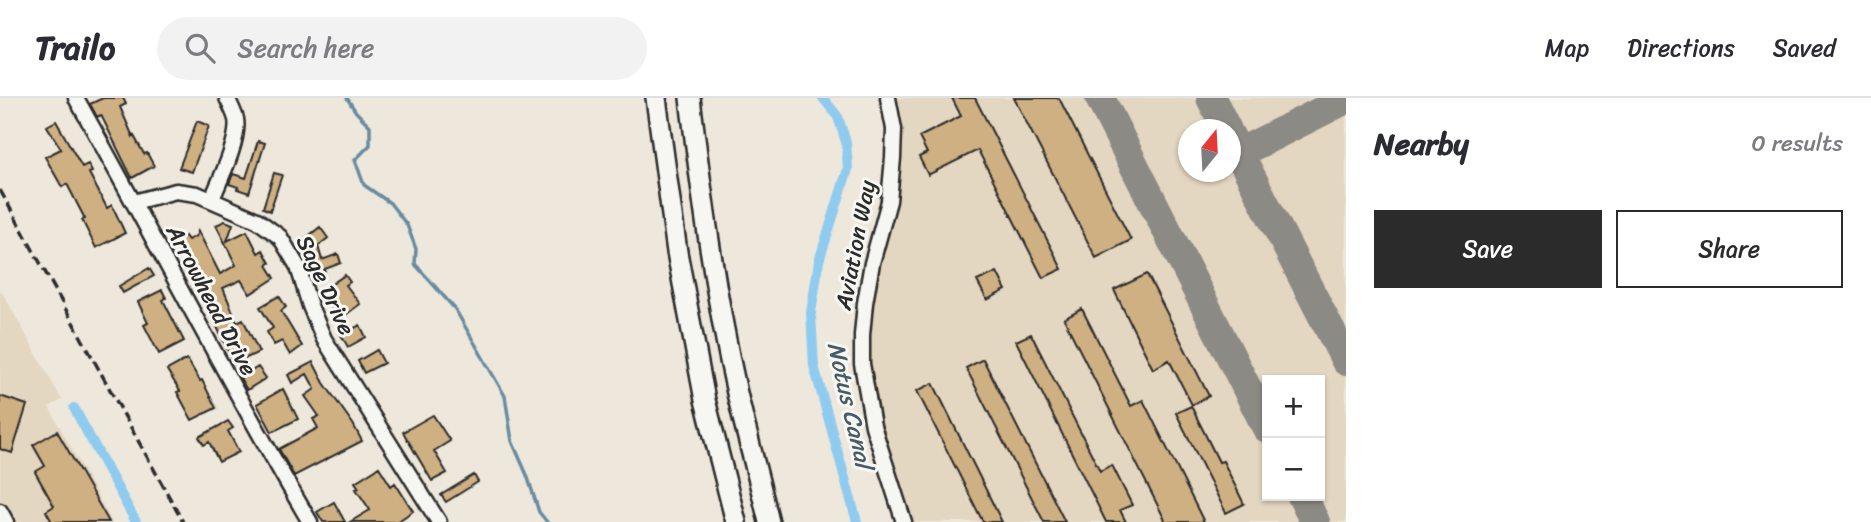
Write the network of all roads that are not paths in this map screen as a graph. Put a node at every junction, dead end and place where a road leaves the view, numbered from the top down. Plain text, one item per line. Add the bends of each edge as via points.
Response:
1 (76, 98) edge
2 (227, 98) edge
3 (656, 98) edge
4 (690, 98) edge
5 (888, 98) edge
6 (212, 200) junction
7 (134, 202) junction
8 (0, 512) edge
9 (6, 522) edge
10 (310, 522) edge
11 (439, 522) edge
12 (736, 522) edge
13 (769, 522) edge
14 (904, 522) edge

1 - 7 street, Arrowhead Drive
2 - 6 street via 237,120 234,141
3 - 12 highway via 705,400
4 - 13 highway via 722,313
5 - 14 street, Aviation Way via 894,129 889,201 865,303 862,364 873,426
6 - 7 street, Sage Drive via 176,191
6 - 11 street, Sage Drive via 257,220 280,237 299,267 324,339
7 - 10 street, Arrowhead Drive
8 - 9 street

